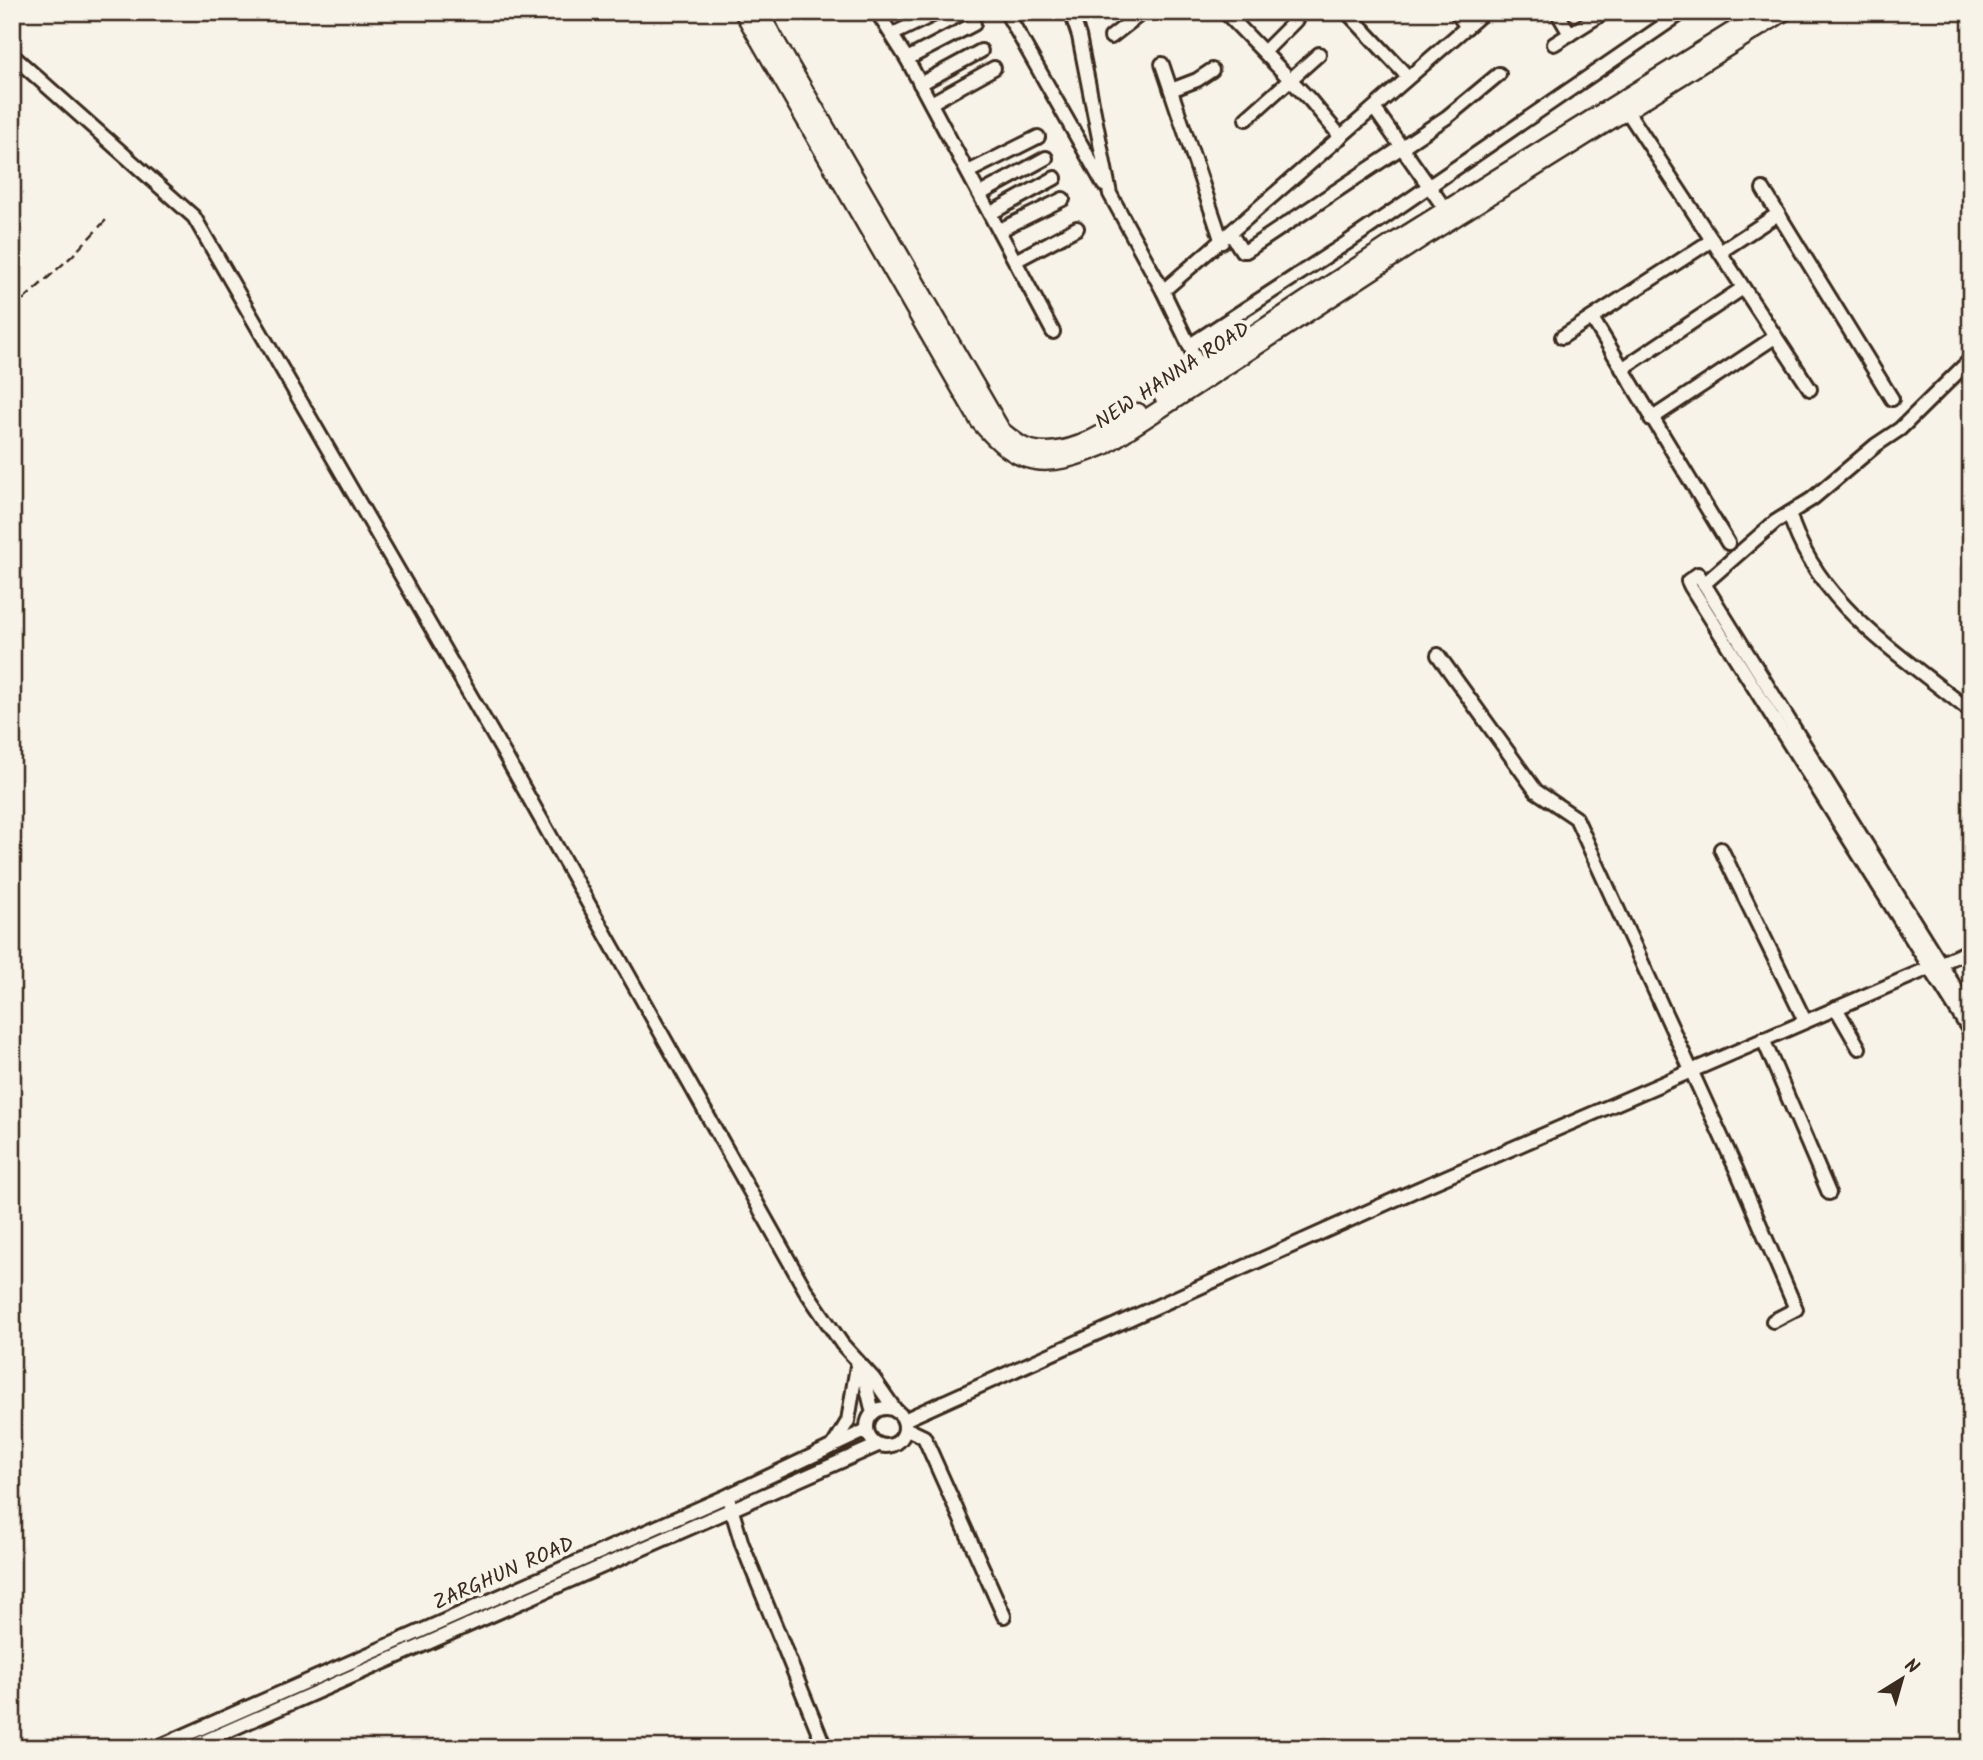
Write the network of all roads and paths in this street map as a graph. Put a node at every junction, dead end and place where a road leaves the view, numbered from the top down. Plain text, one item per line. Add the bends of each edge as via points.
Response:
1 (743, 12) edge
2 (759, 12) edge
3 (877, 12) edge
4 (939, 12) edge
5 (1006, 12) edge
6 (1071, 12) edge
7 (1143, 12) edge
8 (1225, 12) edge
9 (1347, 12) edge
10 (1456, 12) edge
11 (1484, 12) edge
12 (1557, 12) edge
13 (1683, 12) edge
14 (1763, 12) edge
15 (1784, 12) edge
16 (1603, 13) edge
17 (1296, 20) dead end
18 (974, 24) dead end
19 (1467, 27) junction
20 (893, 34) junction
21 (1570, 34) junction
22 (1111, 37) dead end
23 (1554, 44) dead end
24 (981, 51) dead end
25 (1264, 52) junction
26 (1319, 54) dead end
27 (12, 55) edge
28 (907, 59) junction
29 (1162, 64) dead end
30 (994, 68) dead end
31 (1212, 70) dead end
32 (1499, 74) dead end
33 (1408, 77) junction
34 (1290, 79) junction
35 (920, 84) junction
36 (1171, 90) junction
37 (931, 103) junction
38 (1374, 108) junction
39 (1626, 111) junction
40 (1246, 119) dead end
41 (1038, 137) dead end
42 (1341, 137) junction
43 (1403, 147) junction
44 (1046, 158) dead end
45 (968, 172) junction
46 (1055, 178) dead end
47 (1430, 184) junction
48 (1763, 190) dead end
49 (980, 194) junction
50 (1110, 194) junction
51 (1063, 199) dead end
52 (991, 213) junction
53 (1778, 214) junction
54 (1449, 215) junction
55 (1077, 228) dead end
56 (1000, 230) junction
57 (1227, 238) junction
58 (1712, 240) junction
59 (1720, 252) junction
60 (1017, 260) junction
61 (1743, 288) junction
62 (1163, 291) junction
63 (1592, 318) junction
64 (1053, 332) dead end
65 (1562, 337) dead end
66 (1775, 337) junction
67 (1190, 345) junction
68 (1971, 359) edge
69 (1622, 369) junction
70 (1204, 375) junction
71 (1810, 389) dead end
72 (1892, 399) dead end
73 (1651, 419) junction
74 (1789, 513) junction
75 (1728, 543) dead end
76 (1438, 656) dead end
77 (1970, 709) edge
78 (1721, 849) dead end
79 (1971, 950) edge
80 (1936, 965) junction
81 (1836, 1008) junction
82 (1971, 1013) edge
83 (1805, 1021) junction
84 (1971, 1033) edge
85 (1763, 1040) junction
86 (1859, 1048) dead end
87 (1691, 1070) junction
88 (1829, 1193) dead end
89 (1773, 1321) dead end
90 (855, 1362) junction
91 (873, 1413) junction
92 (902, 1420) junction
93 (867, 1430) junction
94 (878, 1445) junction
95 (833, 1446) junction
96 (729, 1502) junction
97 (1004, 1616) dead end
98 (156, 1748) edge
99 (189, 1748) edge
100 (825, 1748) edge

1 - 70 main road, NEW HANNA ROAD via 979,421 999,445 1023,460 1074,459 1104,446
2 - 70 main road, NEW HANNA ROAD via 1002,431 1025,447 1044,450 1094,439
3 - 20 street
4 - 20 street
5 - 50 street
6 - 50 street
7 - 22 street
8 - 25 street
9 - 33 street
10 - 19 street
11 - 19 street
12 - 21 street
13 - 47 street
14 - 54 main road, NEW HANNA ROAD
15 - 39 main road, NEW HANNA ROAD
16 - 21 street
17 - 25 street
18 - 28 street
19 - 33 street
20 - 28 street
21 - 23 street
24 - 35 street
25 - 34 street
26 - 34 street
27 - 90 street via 194,217 506,757 806,1291
28 - 35 street
29 - 36 street
30 - 37 street
31 - 36 street
32 - 43 street
33 - 38 street
34 - 40 street
34 - 42 street
35 - 37 street
36 - 57 street
37 - 45 street
38 - 42 street
38 - 43 street
39 - 54 main road, NEW HANNA ROAD
39 - 58 street
41 - 45 street
42 - 57 street
43 - 47 street
43 - 57 street via 1246,251
44 - 49 street
45 - 49 street
46 - 52 street
47 - 54 street
47 - 67 street
48 - 53 street
49 - 52 street
50 - 62 street
51 - 56 street
52 - 56 street
53 - 59 street
53 - 72 street
54 - 70 main road, NEW HANNA ROAD
55 - 60 street
56 - 60 street
57 - 62 street
58 - 59 street
58 - 63 street
59 - 61 street
60 - 64 street
61 - 66 street
61 - 69 street
62 - 67 street
63 - 65 street
63 - 69 street
66 - 71 street
66 - 73 street
67 - 70 street
68 - 74 street via 1900,429
69 - 73 street
73 - 75 street
74 - 77 street via 1805,558 1830,591 1866,629
74 - 80 street via 1704,584 1698,574 1688,582
76 - 87 street via 1536,791 1576,818
78 - 83 street
79 - 80 street
80 - 81 street
80 - 82 street
80 - 84 street
81 - 83 street
81 - 86 street
83 - 85 street
85 - 87 street
85 - 88 street
87 - 89 street via 1796,1309
87 - 92 street
90 - 91 street
90 - 92 street via 873,1378
90 - 95 street via 848,1421
91 - 92 street via 884,1408
91 - 93 street
92 - 94 street via 897,1443
92 - 97 street via 923,1437
93 - 94 street
93 - 95 street, ZARGHUN ROAD
94 - 96 street
95 - 96 street, ZARGHUN ROAD
96 - 98 street, ZARGHUN ROAD
96 - 99 street
96 - 100 street

